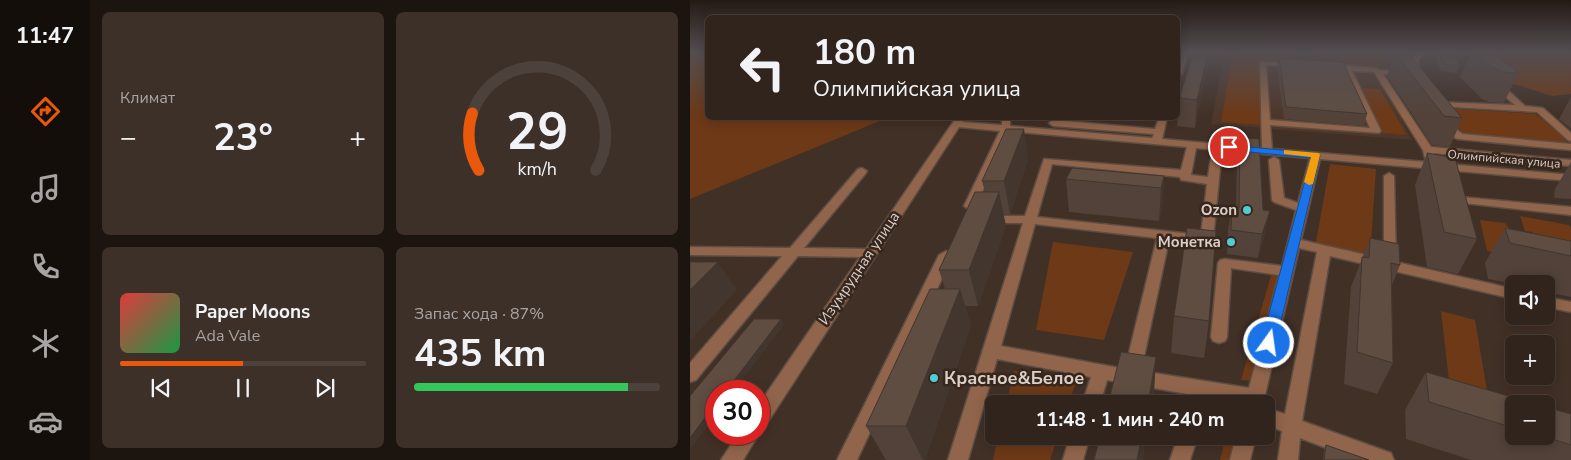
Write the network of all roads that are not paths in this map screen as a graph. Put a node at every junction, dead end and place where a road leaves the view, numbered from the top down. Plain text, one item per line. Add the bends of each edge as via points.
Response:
1 (1263, 73) edge
2 (1349, 73) edge
3 (1379, 73) edge
4 (1410, 73) edge
5 (1417, 82) edge
6 (1494, 82) edge
7 (1523, 108) junction
8 (1162, 120) edge
9 (958, 121) edge
10 (1265, 122) junction
11 (1006, 123) edge
12 (1052, 124) edge
13 (1158, 136) junction
14 (1571, 138) edge
15 (1192, 144) junction
16 (1571, 147) edge
17 (1428, 150) junction
18 (1270, 155) junction
19 (1316, 155) junction
20 (1216, 158) dead end
21 (1571, 163) edge
22 (1432, 166) junction
23 (862, 171) dead end
24 (1186, 174) junction
25 (1389, 176) dead end
26 (1571, 178) edge
27 (1214, 181) junction
28 (1450, 199) edge
29 (1303, 208) junction
30 (1571, 211) edge
31 (1032, 220) junction
32 (1164, 235) junction
33 (1294, 242) junction
34 (951, 246) edge
35 (1324, 250) junction
36 (690, 251) edge
37 (794, 252) junction
38 (870, 253) junction
39 (1391, 265) junction
40 (1287, 271) junction
41 (1505, 292) edge
42 (1219, 337) dead end
43 (992, 351) junction
44 (1101, 372) junction
45 (690, 376) edge
46 (1131, 377) junction
47 (1094, 395) edge
48 (1198, 395) edge
49 (1210, 395) edge
50 (1240, 395) edge
51 (1255, 395) edge
52 (770, 403) edge
53 (1275, 419) edge
54 (1292, 425) junction
55 (741, 445) edge
56 (1077, 445) edge
57 (1185, 445) edge
58 (1244, 445) edge
59 (731, 460) edge
60 (847, 460) edge
61 (958, 460) edge
62 (1073, 460) edge
63 (1180, 460) edge
64 (1240, 460) edge
65 (1288, 460) edge
66 (1384, 460) edge

1 - 10 street
2 - 10 street via 1376,131
3 - 17 street
4 - 5 street
6 - 7 street
7 - 14 street via 1540,110
7 - 16 street via 1430,100 1459,137
8 - 13 street
9 - 11 street, Олимпийская улица
9 - 38 street, Изумрудная улица
10 - 18 street
11 - 12 street, Олимпийская улица
11 - 31 street via 970,219
12 - 13 street, Олимпийская улица
13 - 15 street, Олимпийская улица
15 - 18 street, Олимпийская улица
15 - 24 street
17 - 21 street
17 - 22 street
18 - 19 street, Олимпийская улица
18 - 29 street via 1278,200
19 - 22 street, Олимпийская улица
19 - 29 street
20 - 27 street
22 - 26 street, Олимпийская улица
23 - 37 street
24 - 27 street via 1185,178
24 - 31 street via 1048,161
25 - 39 street
27 - 32 street via 1207,240
28 - 30 street
29 - 33 street
31 - 32 street
31 - 43 street
32 - 46 street
33 - 35 street
33 - 40 street
34 - 60 street
35 - 39 street
35 - 54 street
36 - 37 street
37 - 38 street
37 - 45 street
38 - 52 street, Изумрудная улица
39 - 41 street via 1420,277
40 - 42 street via 1225,263
40 - 51 street
43 - 44 street
43 - 61 street
44 - 46 street
44 - 47 street
46 - 48 street
49 - 50 street via 1232,392
53 - 54 street
54 - 65 street
54 - 66 street
55 - 59 street
56 - 62 street
57 - 63 street
58 - 64 street

